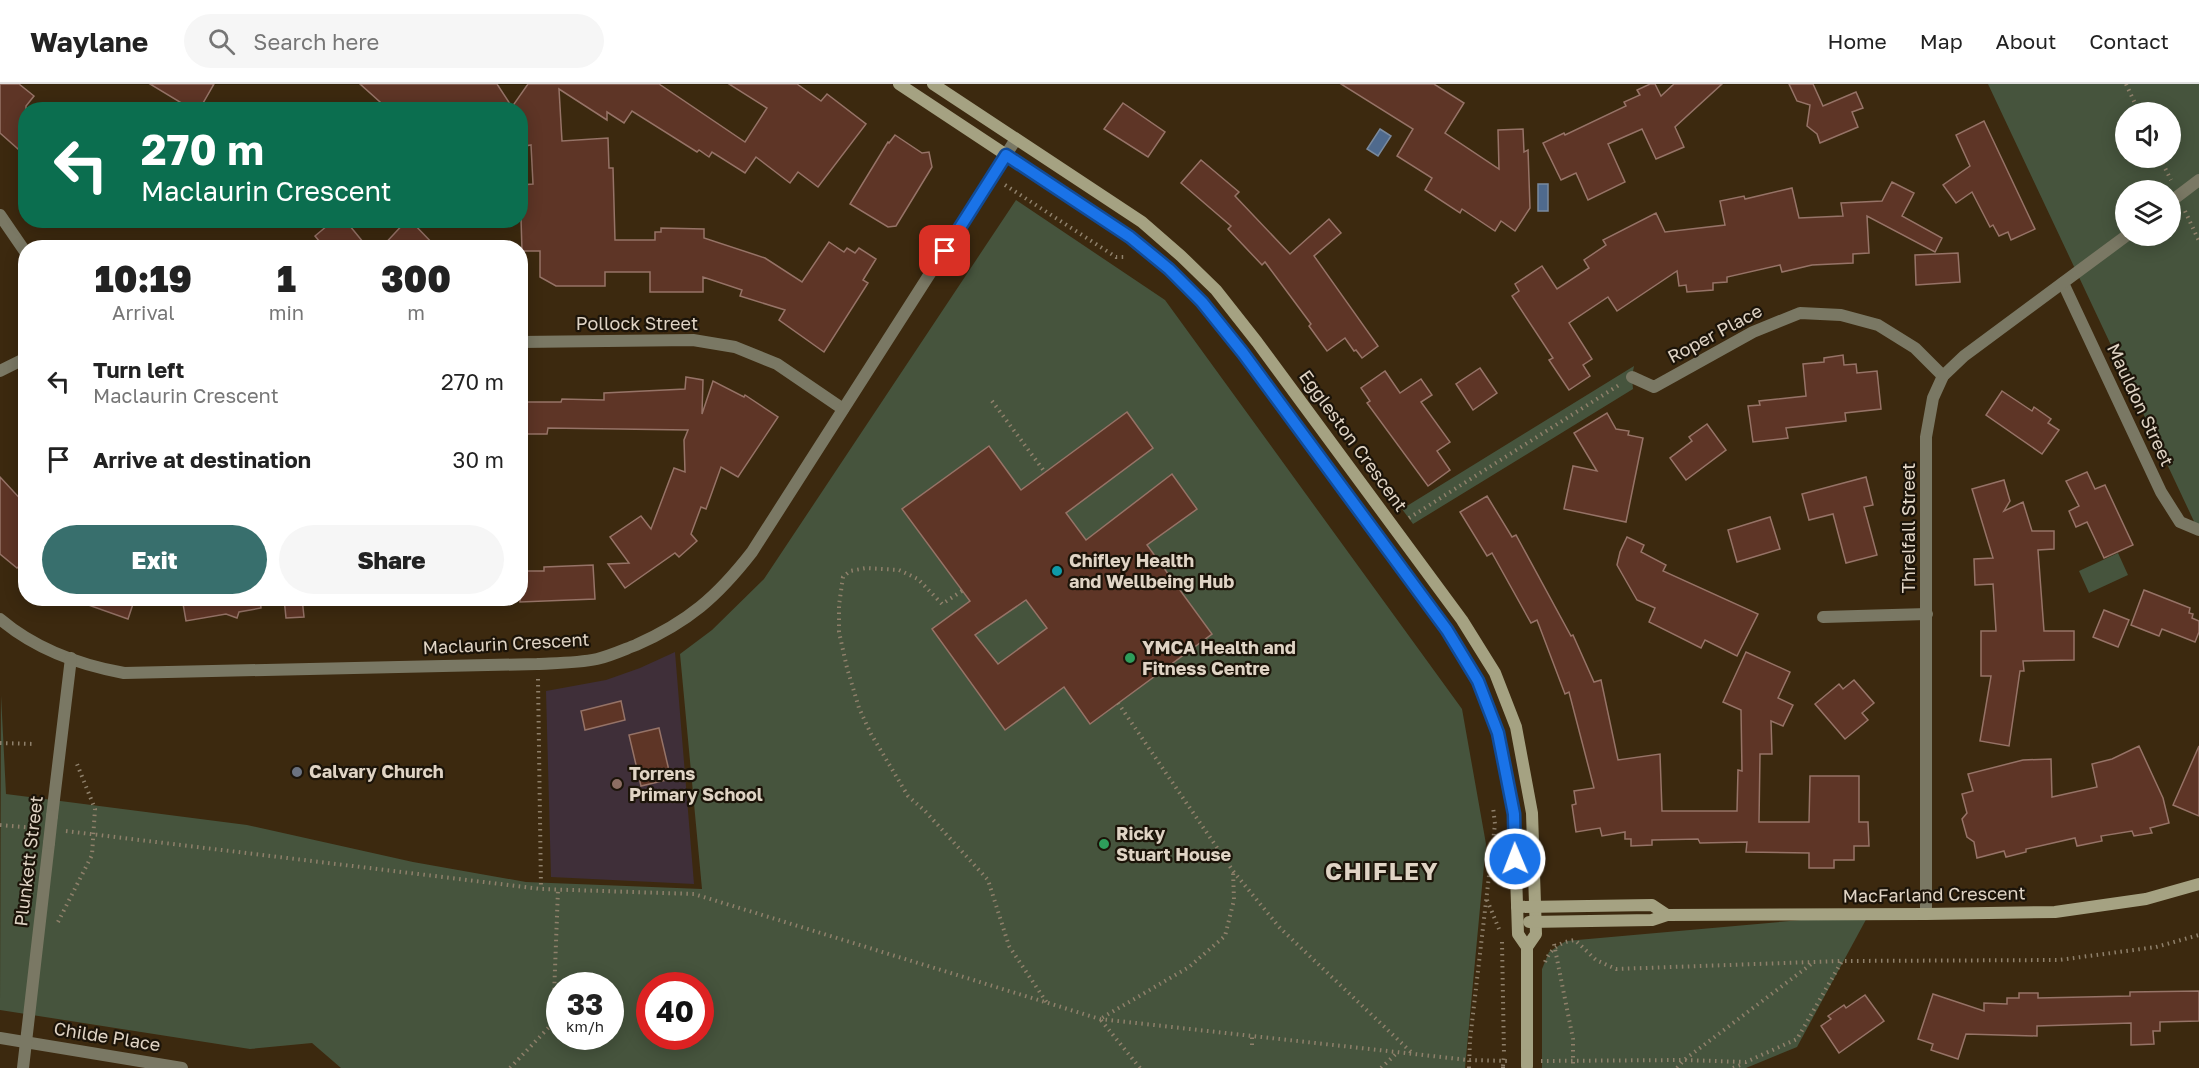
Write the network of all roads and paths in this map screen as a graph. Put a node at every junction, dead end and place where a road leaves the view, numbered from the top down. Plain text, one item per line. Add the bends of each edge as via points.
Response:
1 (899, 84) edge
2 (933, 84) edge
3 (2126, 84) edge
4 (2134, 102) edge
5 (1016, 139) junction
6 (1006, 155) junction
7 (2199, 180) edge
8 (1005, 184) dead end
9 (2181, 194) edge
10 (0, 215) edge
11 (18, 241) edge
12 (2115, 244) edge
13 (1137, 258) dead end
14 (2062, 283) junction
15 (528, 342) edge
16 (18, 362) edge
17 (0, 371) edge
18 (1943, 376) junction
19 (1632, 377) joint
20 (992, 401) dead end
21 (843, 409) junction
22 (1044, 471) dead end
23 (1409, 518) dead end
24 (2199, 530) edge
25 (962, 591) dead end
26 (1927, 614) junction
27 (1823, 616) dead end
28 (0, 619) edge
29 (71, 658) junction
30 (537, 664) junction
31 (1118, 703) dead end
32 (0, 743) edge
33 (35, 744) dead end
34 (74, 757) dead end
35 (1492, 800) dead end
36 (0, 825) edge
37 (22, 827) dead end
38 (69, 832) dead end
39 (93, 834) junction
40 (1233, 871) junction
41 (2199, 884) edge
42 (541, 889) junction
43 (558, 889) junction
44 (1486, 897) junction
45 (1536, 906) junction
46 (1517, 907) junction
47 (1926, 914) junction
48 (1667, 915) junction
49 (1518, 922) junction
50 (1536, 923) junction
51 (57, 924) dead end
52 (2199, 935) edge
53 (1554, 946) junction
54 (1527, 947) junction
55 (1842, 961) junction
56 (1814, 962) junction
57 (1542, 969) dead end
58 (1047, 1003) junction
59 (1100, 1019) junction
60 (1252, 1036) junction
61 (0, 1038) edge
62 (26, 1042) junction
63 (1252, 1045) dead end
64 (1398, 1052) junction
65 (1412, 1053) junction
66 (1468, 1060) junction
67 (1684, 1060) junction
68 (1527, 1062) edge
69 (1574, 1062) junction
70 (1746, 1062) junction
71 (1503, 1067) edge
72 (23, 1068) edge
73 (182, 1068) edge
74 (510, 1068) edge
75 (1140, 1068) edge
76 (1381, 1068) edge
77 (1469, 1068) edge
78 (1573, 1068) edge
79 (1677, 1068) edge
80 (1733, 1068) edge

1 - 6 street, Eggleston Crescent
2 - 5 street, Eggleston Crescent
3 - 4 path
5 - 6 street, Maclaurin Crescent
5 - 45 street, Eggleston Crescent via 1142,222 1216,290 1462,620 1495,673 1516,727 1533,813
6 - 21 street, Maclaurin Crescent
6 - 46 street, Eggleston Crescent via 1130,237 1202,302 1447,630 1478,681 1498,733 1514,814
7 - 9 street
8 - 13 path via 1116,256
10 - 11 street
12 - 14 street, Threlfall Street
14 - 18 street, Threlfall Street
14 - 24 street, Mauldon Street via 2161,492 2181,522
15 - 21 street, Pollock Street via 693,340 735,347 777,364
16 - 17 street
18 - 19 street, Roper Place via 1915,348 1878,325 1841,315 1800,313 1753,332 1654,387
18 - 26 street, Threlfall Street via 1933,399 1926,437
19 - 23 path
20 - 22 path
21 - 30 street, Maclaurin Crescent via 752,552 698,610 661,633 597,659
25 - 58 path via 942,604 918,579 899,570 850,571 843,577 839,632 859,708 871,734 908,796 988,880 1009,946
26 - 27 street
26 - 47 street, Threlfall Street
28 - 29 street, Maclaurin Crescent via 46,648
29 - 30 street, Maclaurin Crescent via 124,673
29 - 62 street, Plunkett Street, bridge
30 - 42 path
31 - 40 path
32 - 33 path
34 - 39 path via 95,809
35 - 44 path via 1495,824
36 - 37 path
38 - 39 path
39 - 42 path
39 - 51 path via 92,855
40 - 59 path via 1234,900 1225,936 1189,967
40 - 65 path via 1280,928
41 - 47 street, MacFarland Crescent via 2146,899 2055,912
42 - 43 path
43 - 58 path via 694,894
43 - 74 path via 553,1023
44 - 66 path
44 - 71 path, bridge via 1502,935
45 - 46 street, MacFarland Crescent
45 - 48 street, MacFarland Crescent via 1652,905
45 - 50 street, Eggleston Crescent
46 - 49 street, Eggleston Crescent
47 - 48 street, MacFarland Crescent
48 - 50 street, MacFarland Crescent via 1653,920
49 - 50 street, MacFarland Crescent
49 - 54 street, Eggleston Crescent via 1518,934
50 - 54 street, Eggleston Crescent via 1536,934
52 - 55 path via 2156,947 2059,960
53 - 56 path via 1575,940 1596,960 1616,969
53 - 57 path
53 - 69 path
54 - 68 street, Eggleston Crescent
55 - 56 path
55 - 70 path via 1797,1039
56 - 67 path
58 - 59 path
59 - 60 path
59 - 75 path
60 - 63 path
60 - 64 path
61 - 62 street, Childe Place
62 - 72 street, Plunkett Street
62 - 73 street, Childe Place
64 - 65 path
64 - 76 path
65 - 66 path
66 - 68 path
66 - 77 path
67 - 69 path
67 - 70 path
67 - 79 path
68 - 69 path
69 - 78 path
70 - 80 path

